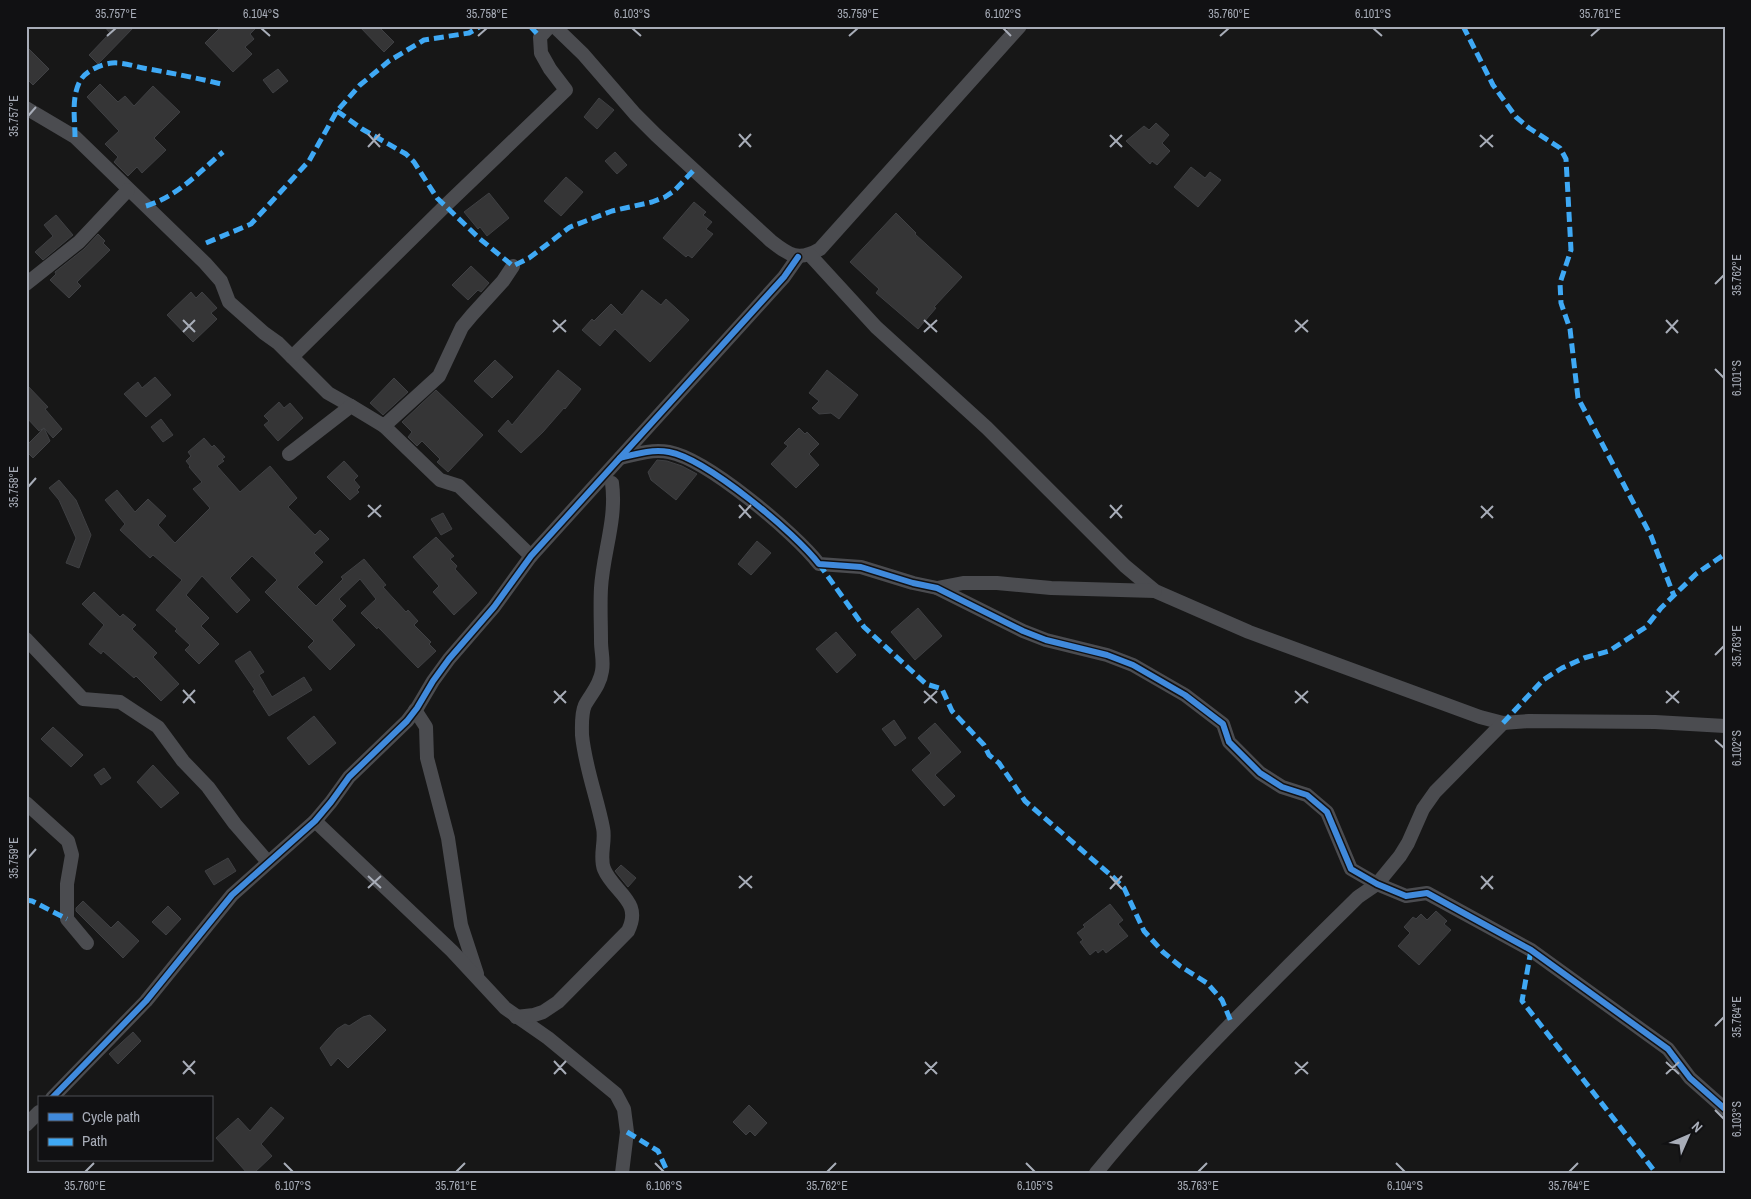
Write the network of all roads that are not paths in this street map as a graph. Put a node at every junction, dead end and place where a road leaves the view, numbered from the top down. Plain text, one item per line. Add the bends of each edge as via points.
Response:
1 (550, 26) edge
2 (554, 26) edge
3 (1020, 26) edge
4 (26, 108) edge
5 (128, 190) junction
6 (804, 256) junction
7 (513, 266) dead end
8 (26, 284) edge
9 (292, 357) junction
10 (351, 406) junction
11 (384, 426) junction
12 (289, 454) dead end
13 (620, 458) junction
14 (612, 483) dead end
15 (531, 556) junction
16 (937, 588) junction
17 (1155, 592) junction
18 (26, 639) edge
19 (415, 710) junction
20 (1503, 723) junction
21 (1725, 726) edge
22 (26, 803) edge
23 (315, 821) junction
24 (268, 862) junction
25 (1377, 884) junction
26 (87, 944) dead end
27 (478, 980) junction
28 (516, 1017) junction
29 (54, 1096) edge
30 (1725, 1109) edge
31 (38, 1113) edge
32 (26, 1125) edge
33 (622, 1173) edge
34 (1096, 1173) edge

1 - 9 street via 540,37 541,53 566,90
2 - 6 street via 656,135 771,241 786,252
3 - 6 street via 834,235 820,249
4 - 5 street via 75,137
5 - 8 street via 79,242
5 - 9 street via 221,281 229,302
6 - 13 street
6 - 17 street via 987,428 1124,566
7 - 11 street via 462,327 439,376
9 - 10 street via 328,393
10 - 11 street
10 - 12 street
11 - 15 street via 440,480 459,486
13 - 15 street
13 - 16 street via 646,452 680,455 743,494 819,564 861,566
14 - 28 street via 610,538 601,586 602,670 596,689 584,707 582,735 604,830 603,866 630,905 633,922 628,931 558,1002 543,1012
15 - 19 street via 494,608 433,680
16 - 17 street via 963,582
16 - 25 street via 1023,631 1107,655 1133,666 1185,695 1223,724 1229,742 1260,773 1282,787 1307,795 1327,812 1352,869
17 - 20 street via 1249,632
18 - 24 street via 83,699 120,702 158,727
19 - 23 street via 349,777
19 - 27 street via 426,727 427,758 448,838 461,925
20 - 21 street via 1654,722
20 - 25 street via 1435,792 1423,809 1408,843
22 - 26 street via 68,840 72,855 67,884 67,919
23 - 24 street
23 - 27 street via 452,951
24 - 29 street via 232,895 146,1001
25 - 30 street via 1406,896 1427,893 1531,950 1668,1049 1690,1078
25 - 34 street via 1358,897 1251,1004 1131,1130
27 - 28 street
28 - 33 street via 548,1038 616,1094 624,1109 627,1132
31 - 32 street

